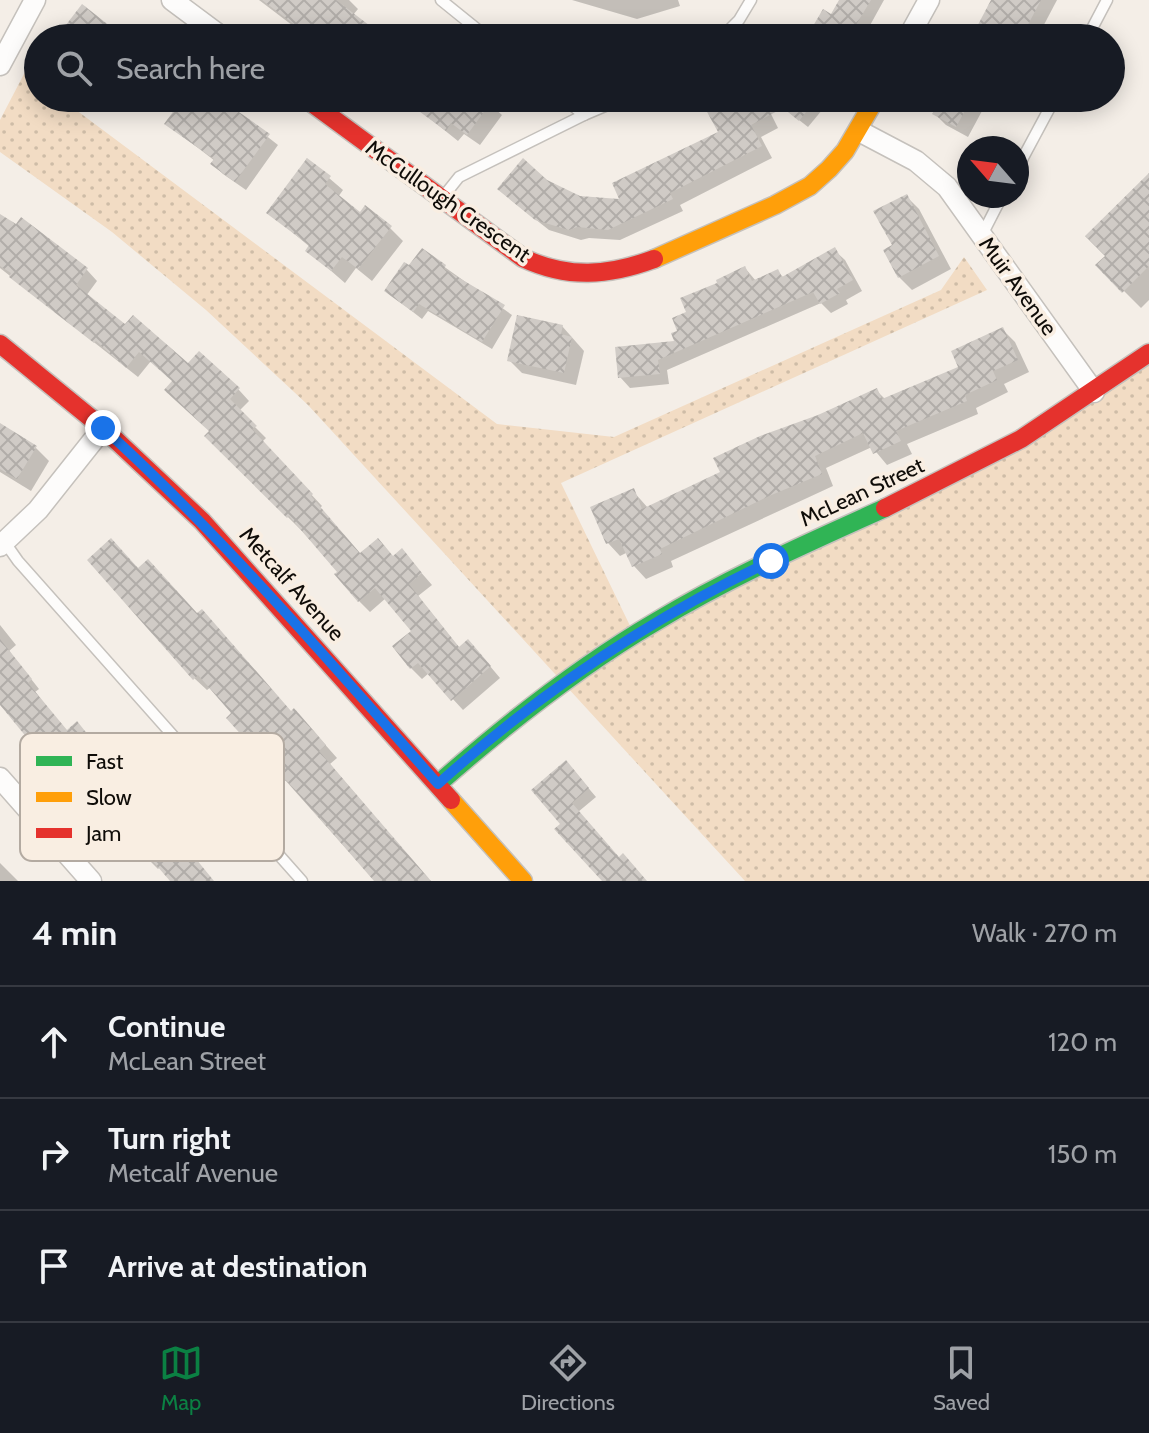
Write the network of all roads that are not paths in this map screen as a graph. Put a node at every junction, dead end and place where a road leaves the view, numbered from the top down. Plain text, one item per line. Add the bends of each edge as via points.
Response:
1 (35, 0) edge
2 (172, 0) edge
3 (441, 0) edge
4 (751, 0) edge
5 (929, 0) edge
6 (1107, 0) edge
7 (204, 24) edge
8 (471, 24) edge
9 (735, 24) edge
10 (916, 24) edge
11 (1094, 24) edge
12 (0, 65) edge
13 (324, 112) edge
14 (580, 112) edge
15 (591, 112) edge
16 (869, 112) edge
17 (1048, 112) edge
18 (584, 115) junction
19 (859, 131) junction
20 (1029, 147) edge
21 (442, 199) junction
22 (996, 208) edge
23 (982, 235) junction
24 (0, 344) edge
25 (1149, 353) edge
26 (1094, 392) junction
27 (103, 428) junction
28 (1, 541) edge
29 (171, 733) edge
30 (0, 778) edge
31 (438, 784) junction
32 (20, 801) edge
33 (73, 861) edge
34 (284, 861) edge
35 (91, 881) edge
36 (302, 881) edge
37 (523, 881) edge

1 - 12 street
2 - 7 street
3 - 8 lane
4 - 9 lane
5 - 10 street
6 - 11 lane
13 - 21 street, McCullough Crescent
14 - 18 lane
15 - 18 lane
16 - 19 street, McCullough Crescent
17 - 20 lane
18 - 21 lane via 459,177
19 - 21 street, McCullough Crescent via 837,162 795,195 645,262 605,273 567,273 535,264
19 - 23 street, Muir Avenue via 936,177
22 - 23 lane
23 - 26 street, Muir Avenue
24 - 27 street, Metcalf Avenue
25 - 26 street, McLean Street
26 - 31 street, McLean Street via 978,463 663,617 549,692
27 - 28 street via 38,510
27 - 31 street, Metcalf Avenue via 229,549
28 - 29 lane
30 - 32 street
31 - 37 street, Metcalf Avenue
33 - 35 street
34 - 36 lane

